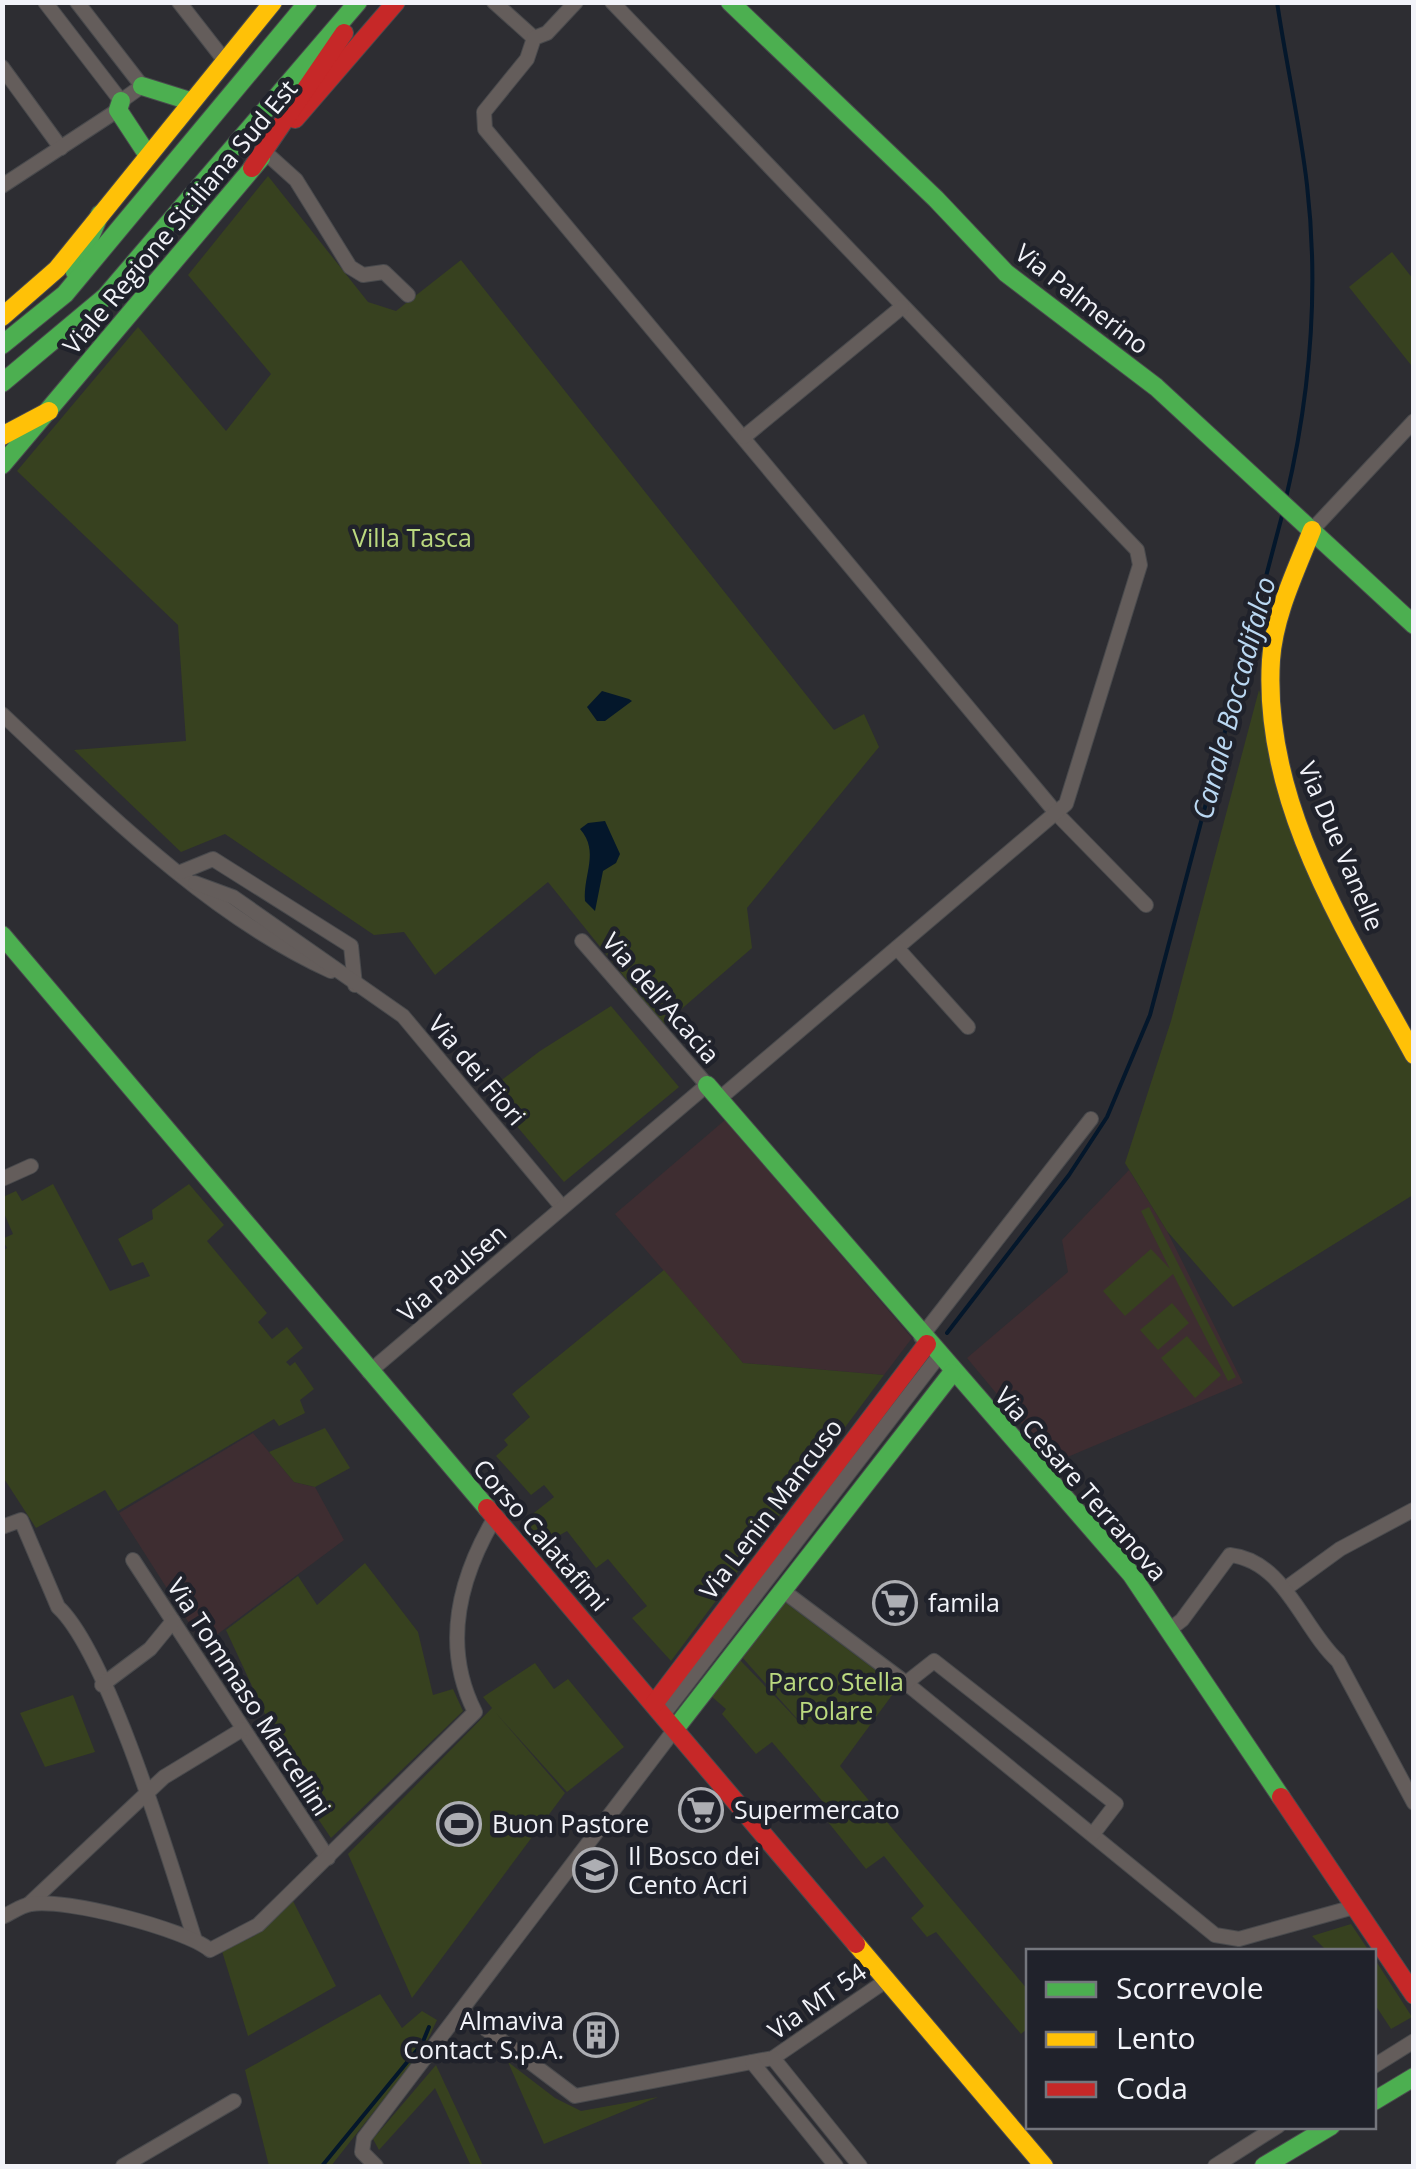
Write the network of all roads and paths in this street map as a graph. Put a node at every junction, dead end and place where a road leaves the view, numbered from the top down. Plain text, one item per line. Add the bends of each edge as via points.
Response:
1 (45, 2) edge
2 (77, 2) edge
3 (179, 2) edge
4 (273, 2) edge
5 (308, 2) edge
6 (361, 2) edge
7 (396, 2) edge
8 (494, 2) edge
9 (576, 2) edge
10 (612, 2) edge
11 (730, 2) edge
12 (534, 38) junction
13 (226, 61) junction
14 (2, 67) edge
15 (142, 86) junction
16 (18, 88) junction
17 (2, 100) edge
18 (190, 101) junction
19 (119, 105) junction
20 (61, 148) junction
21 (266, 152) junction
22 (147, 154) junction
23 (252, 168) junction
24 (2, 186) edge
25 (100, 214) junction
26 (65, 294) junction
27 (408, 295) dead end
28 (902, 307) junction
29 (2, 317) edge
30 (2, 345) edge
31 (2, 383) edge
32 (49, 410) junction
33 (1414, 421) edge
34 (2, 436) edge
35 (744, 438) junction
36 (2, 465) edge
37 (1312, 530) junction
38 (1414, 624) edge
39 (2, 714) edge
40 (1057, 814) junction
41 (181, 872) junction
42 (1146, 905) dead end
43 (2, 935) edge
44 (582, 941) dead end
45 (897, 948) junction
46 (349, 981) junction
47 (968, 1027) dead end
48 (1414, 1055) edge
49 (713, 1092) junction
50 (1091, 1119) dead end
51 (32, 1166) dead end
52 (2, 1179) edge
53 (562, 1207) junction
54 (928, 1346) junction
55 (370, 1372) junction
56 (952, 1373) junction
57 (1413, 1510) edge
58 (494, 1519) junction
59 (2, 1527) edge
60 (133, 1560) dead end
61 (782, 1590) junction
62 (1285, 1590) junction
63 (173, 1621) junction
64 (1168, 1630) junction
65 (906, 1683) junction
66 (102, 1685) junction
67 (664, 1716) junction
68 (243, 1729) junction
69 (146, 1795) junction
70 (1414, 1803) edge
71 (1092, 1834) junction
72 (328, 1858) junction
73 (30, 1904) junction
74 (1354, 1907) junction
75 (2, 1917) edge
76 (194, 1937) junction
77 (887, 1980) junction
78 (1414, 1995) edge
79 (462, 2011) junction
80 (1414, 2041) edge
81 (773, 2058) junction
82 (752, 2062) junction
83 (1376, 2065) edge
84 (1414, 2076) edge
85 (1376, 2100) edge
86 (234, 2101) dead end
87 (1273, 2129) edge
88 (1324, 2129) edge
89 (123, 2166) edge
90 (376, 2166) edge
91 (836, 2166) edge
92 (860, 2166) edge
93 (1044, 2166) edge
94 (1214, 2166) edge
95 (1264, 2166) edge

1 - 19 street
2 - 15 street
3 - 13 street
4 - 13 street
5 - 26 street, Viale Regione Siciliana Sud Est
6 - 23 street
6 - 31 street, Viale Regione Siciliana Sud Est via 105,297
7 - 21 street, Viale Regione Siciliana Sud Est
8 - 12 street
9 - 12 street
10 - 28 street
11 - 37 street, Via Palmerino via 1006,273 1156,387
12 - 35 street via 528,59 484,112 485,129
13 - 18 street
14 - 16 street
15 - 18 street
15 - 19 street
16 - 17 street
16 - 20 street
18 - 22 street
19 - 20 street
19 - 22 street
20 - 24 street
21 - 23 street, Viale Regione Siciliana Sud Est
21 - 27 street via 296,180 350,267 363,276 384,272
22 - 25 street
23 - 32 street, Viale Regione Siciliana Sud Est
25 - 26 street
25 - 29 street via 57,269
26 - 30 street, Viale Regione Siciliana Sud Est
28 - 35 street
28 - 40 street via 1137,550 1140,565 1126,621 1066,804
32 - 34 street
32 - 36 street, Viale Regione Siciliana Sud Est
33 - 37 street
35 - 40 street
37 - 38 street, Via Palmerino
37 - 48 street, Via Due Vanelle via 1272,659 1273,740 1283,785 1316,860
39 - 41 street, Via dei Fiori via 139,843
40 - 42 street
40 - 45 street, Via Paulsen
41 - 46 street, Via dei Fiori via 233,898
41 - 46 street via 213,858 351,946
43 - 55 street, Corso Calatafimi
44 - 49 street, Via dell'Acacia
45 - 47 street
45 - 49 street, Via Paulsen
46 - 53 street, Via dei Fiori via 403,1016
49 - 53 street, Via Paulsen
49 - 54 street, Via Cesare Terranova
50 - 54 street
51 - 52 street
53 - 55 street, Via Paulsen
54 - 56 street, Via Cesare Terranova
54 - 67 street, Via Lenin Mancuso
55 - 58 street, Corso Calatafimi
56 - 61 street
56 - 64 street, Via Cesare Terranova via 1131,1574
57 - 62 street via 1340,1549
58 - 67 street, Corso Calatafimi
58 - 72 street via 472,1557 458,1617 456,1668 475,1712
59 - 66 street via 21,1520 58,1608
60 - 63 street, Via Tommaso Marcellini
61 - 65 street
61 - 67 street
62 - 64 street via 1251,1557 1230,1554
62 - 70 street via 1338,1662
63 - 66 street via 150,1649
63 - 68 street, Via Tommaso Marcellini
64 - 74 street, Via Cesare Terranova
65 - 71 street
65 - 71 street via 934,1662 1116,1804
66 - 69 street
67 - 77 street, Corso Calatafimi
67 - 79 street
68 - 69 street
68 - 72 street, Via Tommaso Marcellini
69 - 73 street
69 - 76 street
71 - 74 street via 1215,1934 1239,1939
72 - 76 street via 258,1925 210,1950
73 - 75 street
73 - 76 street via 83,1907
74 - 78 street, Via Cesare Terranova
77 - 81 street, Via MT 54
77 - 93 street, Corso Calatafimi
79 - 82 street via 575,2096
79 - 90 street via 364,2138 362,2152
80 - 83 street
81 - 82 street
81 - 92 street
82 - 91 street
84 - 85 street
86 - 89 street
87 - 94 street
88 - 95 street

